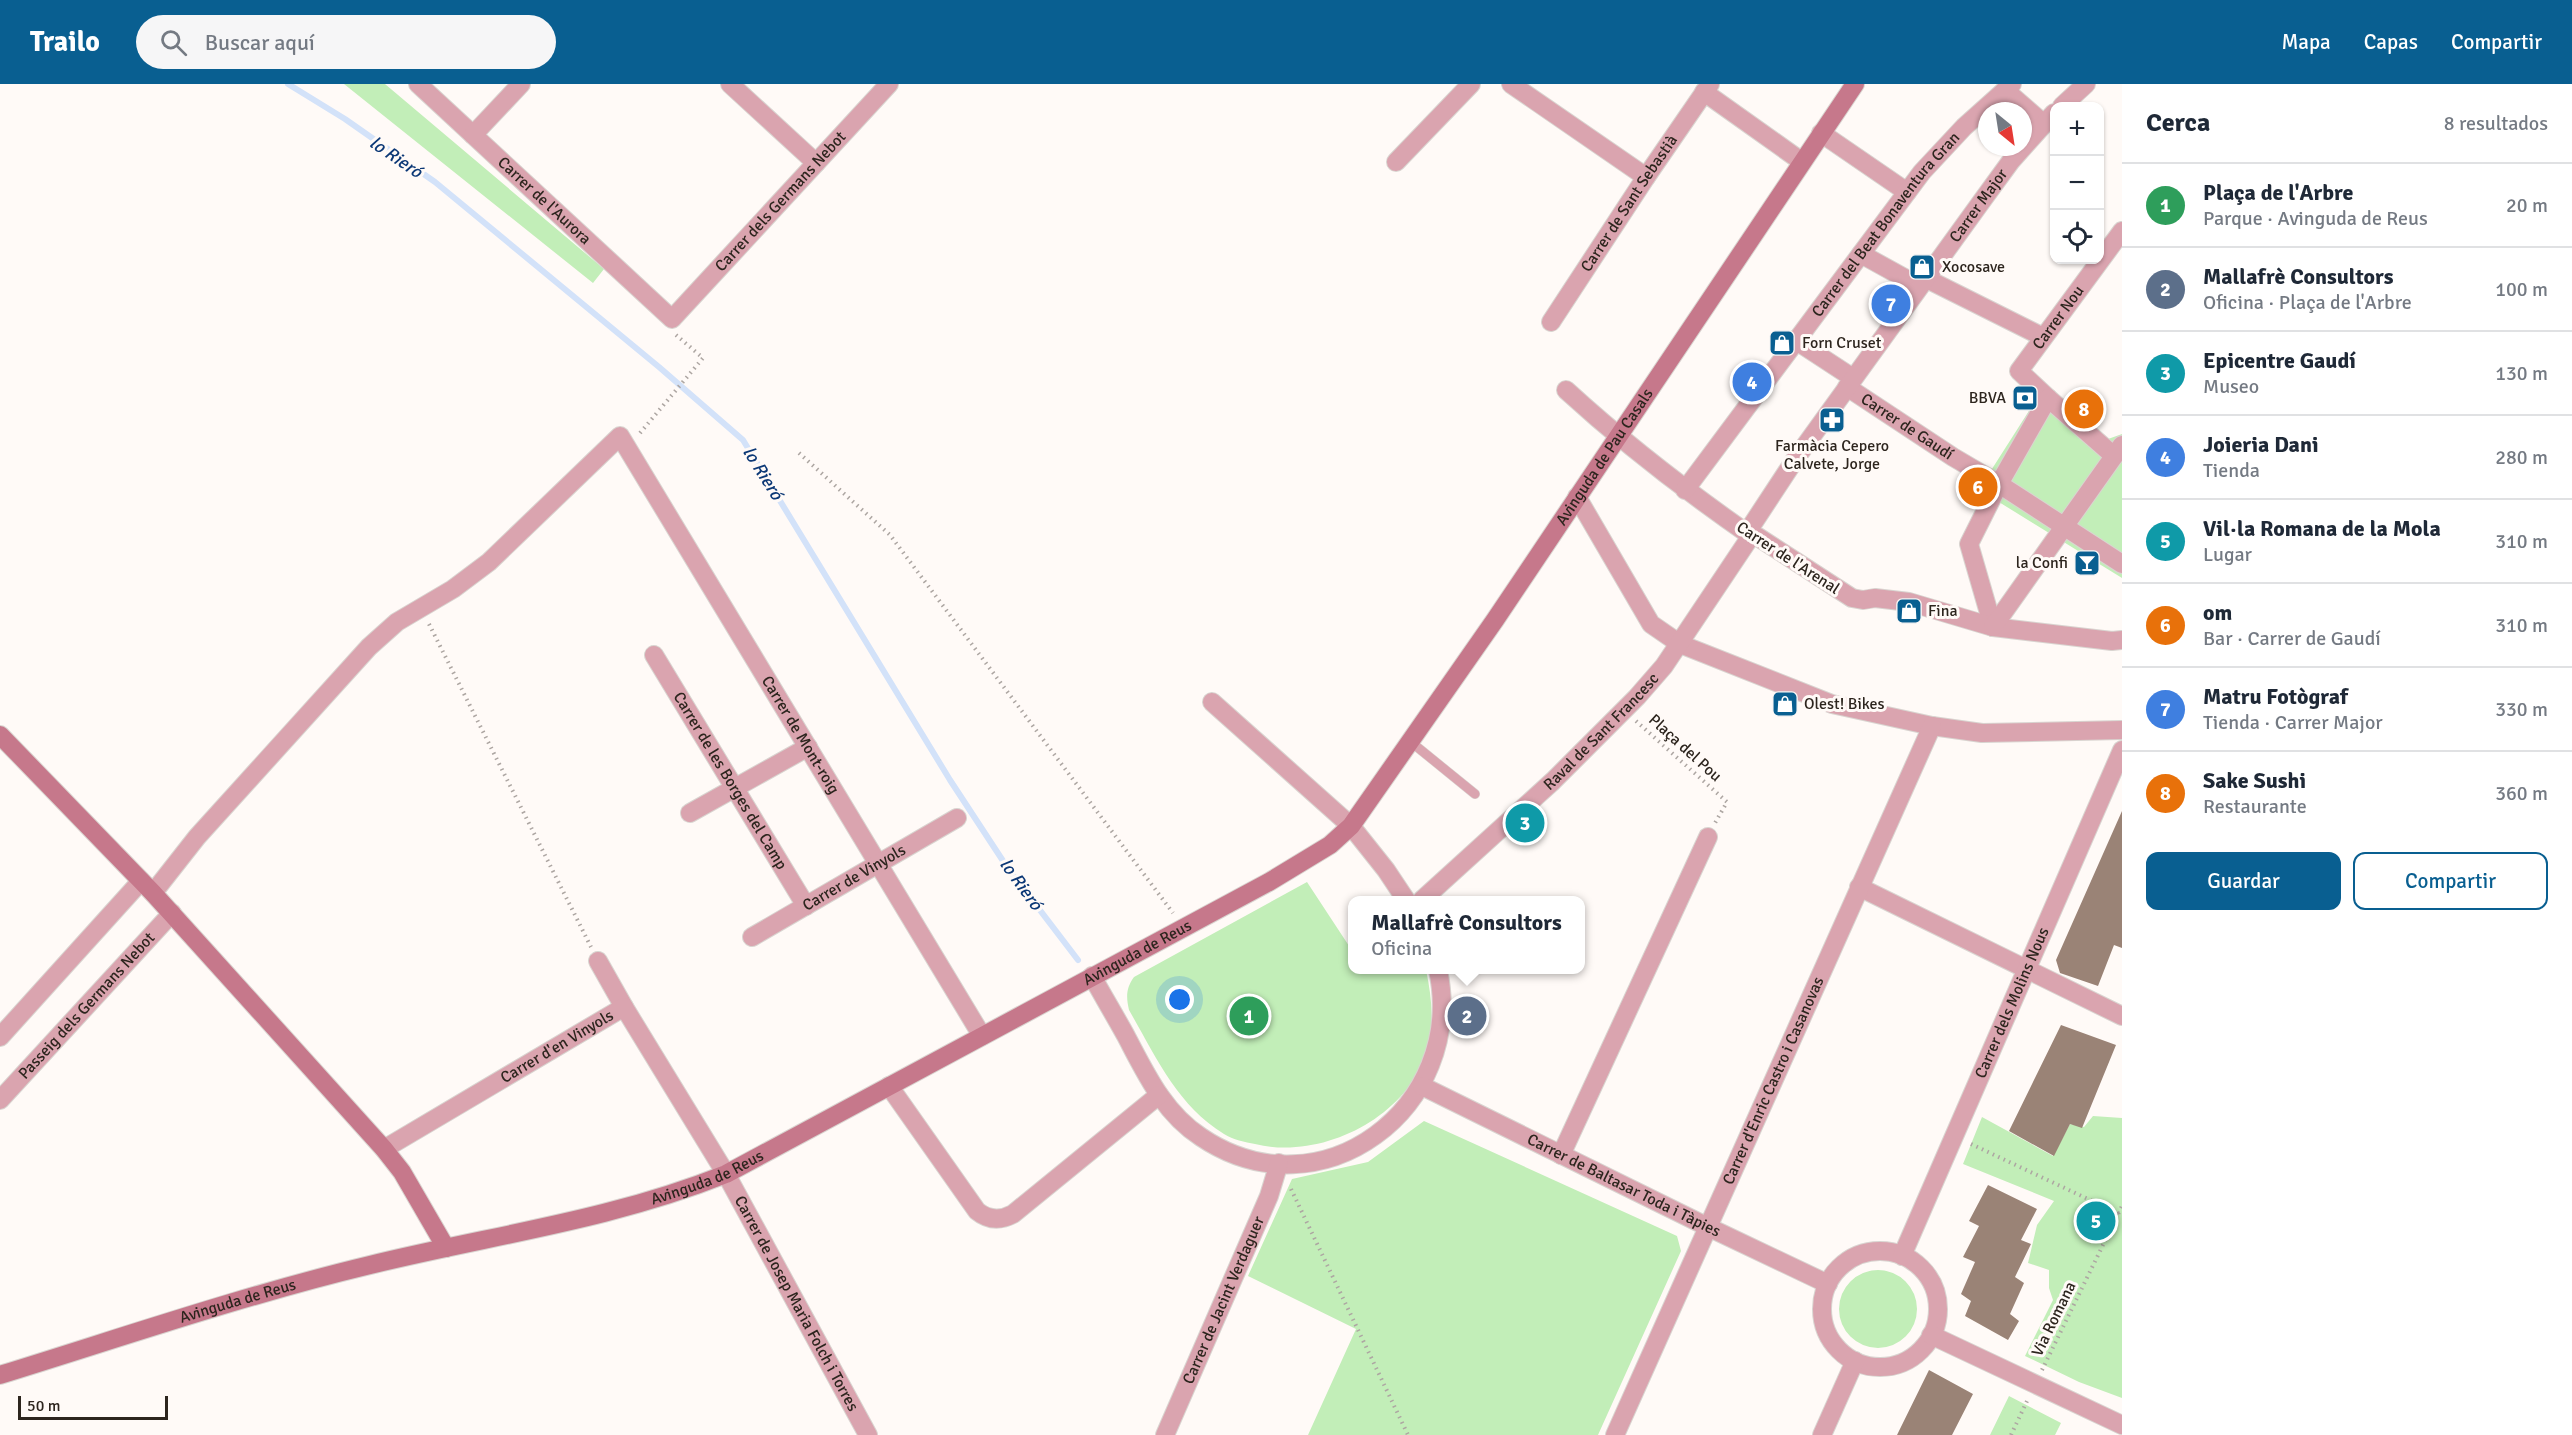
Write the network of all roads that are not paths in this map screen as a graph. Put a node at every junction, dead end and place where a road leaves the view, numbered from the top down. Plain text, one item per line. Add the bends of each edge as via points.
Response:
1 (418, 84) edge
2 (521, 84) edge
3 (730, 84) edge
4 (889, 84) edge
5 (1471, 84) edge
6 (1511, 84) edge
7 (1855, 84) edge
8 (2086, 84) edge
9 (2008, 87) edge
10 (1707, 88) edge
11 (2066, 102) edge
12 (2049, 119) edge
13 (1821, 133) junction
14 (473, 135) junction
15 (1396, 162) dead end
16 (1801, 162) junction
17 (816, 163) junction
18 (1646, 177) junction
19 (1907, 192) junction
20 (2122, 231) edge
21 (1861, 254) junction
22 (1922, 282) junction
23 (672, 319) joint
24 (1551, 322) dead end
25 (2043, 337) junction
26 (1796, 340) junction
27 (1850, 382) junction
28 (1566, 390) dead end
29 (2048, 398) junction
30 (1617, 437) junction
31 (2118, 451) edge
32 (1999, 484) junction
33 (1685, 490) junction
34 (1577, 497) junction
35 (2063, 526) junction
36 (1751, 536) junction
37 (2122, 564) edge
38 (1993, 627) junction
39 (2122, 640) edge
40 (1680, 644) junction
41 (654, 655) dead end
42 (1212, 702) dead end
43 (1932, 726) junction
44 (2122, 730) edge
45 (0, 735) edge
46 (1411, 742) junction
47 (808, 747) junction
48 (2122, 750) edge
49 (735, 788) junction
50 (1475, 794) dead end
51 (690, 813) dead end
52 (957, 818) dead end
53 (1351, 826) junction
54 (1708, 837) road end
55 (879, 864) junction
56 (147, 887) junction
57 (1859, 887) junction
58 (1403, 896) edge
59 (1426, 896) edge
60 (806, 906) junction
61 (172, 913) junction
62 (752, 937) dead end
63 (598, 961) road end
64 (2026, 968) junction
65 (1439, 974) edge
66 (1092, 976) junction
67 (624, 1007) junction
68 (2122, 1016) edge
69 (982, 1036) junction
70 (0, 1037) edge
71 (889, 1086) junction
72 (1422, 1086) junction
73 (1159, 1095) junction
74 (0, 1100) edge
75 (384, 1149) junction
76 (1561, 1155) junction
77 (1279, 1163) junction
78 (726, 1174) junction
79 (1708, 1227) junction
80 (446, 1248) junction
81 (1902, 1256) junction
82 (1828, 1284) junction
83 (1931, 1335) junction
84 (1855, 1361) junction
85 (0, 1376) edge
86 (2122, 1425) edge
87 (868, 1435) edge
88 (1165, 1435) edge
89 (1615, 1435) edge
90 (1822, 1435) edge

1 - 14 street, Carrer de l'Aurora
2 - 14 street
3 - 17 street
4 - 17 street, Carrer dels Germans Nebot
5 - 15 street
6 - 18 street
7 - 13 street, Avinguda de Pau Casals
8 - 11 street
9 - 12 street
9 - 19 street, Carrer del Beat Bonaventura Gran via 1946,144
10 - 16 street
10 - 18 street, Carrer de Sant Sebastià
12 - 22 street, Carrer Major via 2011,161
13 - 16 street, Avinguda de Pau Casals
13 - 19 street
14 - 23 street, Carrer de l'Aurora
16 - 30 street, Avinguda de Pau Casals
17 - 23 street, Carrer dels Germans Nebot
18 - 24 street, Carrer de Sant Sebastià
19 - 21 street, Carrer del Beat Bonaventura Gran
20 - 25 street, Carrer Nou
21 - 22 street
21 - 26 street, Carrer del Beat Bonaventura Gran
22 - 25 street
22 - 27 street, Carrer Major
25 - 29 street, Carrer Nou via 2019,371
26 - 27 street, Carrer de Gaudí
26 - 33 street, Carrer del Beat Bonaventura Gran
27 - 32 street, Carrer de Gaudí via 1953,457
27 - 36 street, Carrer Major via 1748,531
28 - 30 street, Carrer de l'Arenal
29 - 31 street
29 - 32 street
30 - 33 street, Carrer de l'Arenal
30 - 34 street, Avinguda de Pau Casals
31 - 35 street
32 - 35 street, Carrer de Gaudí
32 - 38 street via 1969,544
33 - 36 street, Carrer de l'Arenal
34 - 40 street via 1647,618 1659,632
34 - 46 street, Avinguda de Pau Casals
35 - 37 street, Carrer de Gaudí
35 - 38 street
36 - 38 street, Carrer de l'Arenal via 1852,598 1909,602
36 - 40 street, Raval de Sant Francesc
38 - 39 street, Carrer de l'Arenal
40 - 43 street via 1832,704
40 - 59 street, Raval de Sant Francesc via 1624,710 1553,781
41 - 49 street, Carrer de les Borges del Camp
42 - 53 street
43 - 44 street via 1982,733
43 - 57 street, Carrer d'Enric Castro i Casanovas
45 - 56 street
46 - 50 lane
46 - 53 street, Avinguda de Pau Casals
47 - 49 street
47 - 55 street, Carrer de Mont-roig
47 - 56 street, Carrer de Mont-roig via 620,436 489,562 397,621 369,647
48 - 64 street, Carrer dels Molins Nous
49 - 51 street
49 - 60 street, Carrer de les Borges del Camp
52 - 55 street, Carrer de Vinyols
53 - 58 street
53 - 66 street, Avinguda de Reus via 1310,858
54 - 76 street
55 - 60 street, Carrer de Vinyols
55 - 69 street, Carrer de Mont-roig
56 - 61 street
56 - 70 street
57 - 64 street
57 - 79 street, Carrer d'Enric Castro i Casanovas
60 - 62 street, Carrer de Vinyols
61 - 74 street, Passeig dels Germans Nebot
61 - 75 street
63 - 67 street
64 - 68 street
64 - 81 street, Carrer dels Molins Nous
65 - 72 street via 1442,1028 1435,1058
66 - 69 street, Avinguda de Reus
66 - 73 street
67 - 75 street, Carrer d'en Vinyols
67 - 78 street, Carrer d'en Vinyols
69 - 71 street, Avinguda de Reus
71 - 73 street via 977,1211 994,1219 1013,1214
71 - 78 street, Avinguda de Reus
72 - 76 street, Carrer de Baltasar Toda i Tàpies
72 - 77 street via 1393,1122 1354,1148 1325,1159
73 - 77 street via 1189,1129 1216,1146 1247,1158
75 - 80 street via 402,1172
76 - 79 street, Carrer de Baltasar Toda i Tàpies
77 - 88 street, Carrer de Jacint Verdaguer via 1269,1196
78 - 80 street, Avinguda de Reus via 675,1194 598,1216
78 - 87 street, Carrer de Josep Maria Folch i Torres
79 - 82 street, Carrer de Baltasar Toda i Tàpies
79 - 89 street, Carrer d'Enric Castro i Casanovas
80 - 85 street, Avinguda de Reus via 311,1280
81 - 82 street via 1881,1252 1859,1255 1836,1272
81 - 83 street via 1924,1272 1936,1296 1936,1322
82 - 84 street via 1823,1298 1825,1328 1832,1342
83 - 84 street via 1915,1355 1898,1364 1880,1367
83 - 86 street
84 - 90 street

